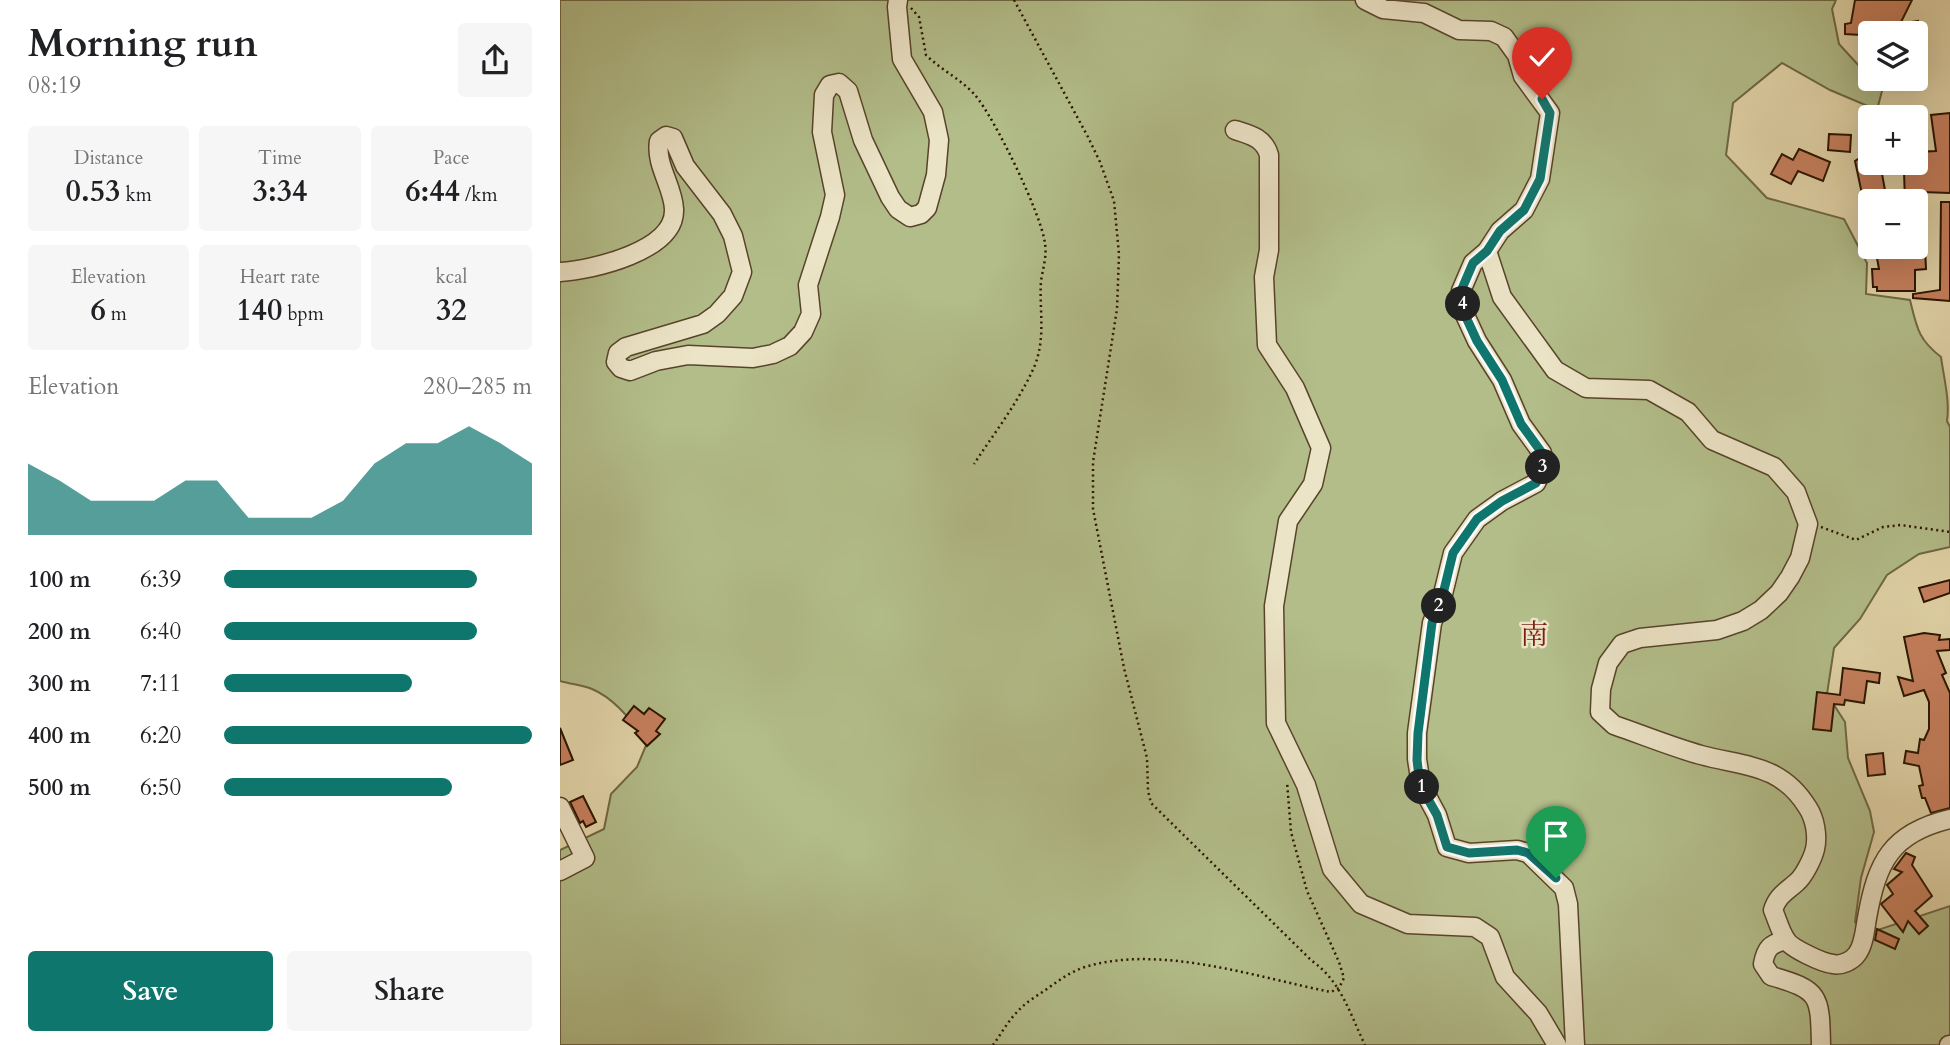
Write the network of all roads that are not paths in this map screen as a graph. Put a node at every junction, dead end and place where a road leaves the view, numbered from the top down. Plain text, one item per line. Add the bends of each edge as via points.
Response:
1 (1365, 0) edge
2 (898, 4) edge
3 (1235, 130) dead end
4 (1487, 251) junction
5 (560, 272) edge
6 (560, 807) edge
7 (1950, 819) edge
8 (560, 871) edge
9 (1786, 940) junction
10 (1557, 1045) edge
11 (1574, 1045) edge
12 (1821, 1045) edge

1 - 4 street via 1383,9 1424,13 1459,30 1491,30 1504,37 1517,55 1523,76 1550,113 1540,179 1524,210 1500,231
2 - 5 street via 902,59 933,112 939,140 927,208 910,217 898,209 863,140 848,91 839,83 830,85 824,95 822,132 835,195 808,285 811,314 790,346 753,358 688,355 630,370 616,362 625,347 703,324 717,314 733,296 742,272 722,214 685,166 673,138 659,141 657,151 674,208 673,222 664,233 636,254 609,264
3 - 10 street via 1261,140 1269,155 1269,250 1264,277 1267,345 1296,388 1321,448 1313,484 1288,521 1276,593 1276,723 1306,785 1332,869 1361,904 1408,924 1475,927 1490,937 1505,977 1538,1013
4 - 9 street via 1502,298 1555,370 1586,388 1650,390 1688,412 1712,440 1774,467 1796,492 1808,524 1800,558 1779,593 1744,621 1717,630 1622,644 1608,663 1600,712 1614,725 1700,754 1765,769 1798,792 1813,816 1815,852 1799,881 1784,890 1773,909
4 - 11 street via 1473,263 1461,291 1465,315 1521,424 1542,453 1544,469 1536,483 1477,519 1453,553 1432,623 1417,760 1420,785 1437,815 1447,847 1469,853 1528,853 1564,888
6 - 8 street via 585,858
7 - 9 street via 1913,831 1888,855 1872,890 1858,953 1849,961 1833,965 1793,948
9 - 12 street via 1766,950 1763,964 1771,976 1810,990 1820,1012

